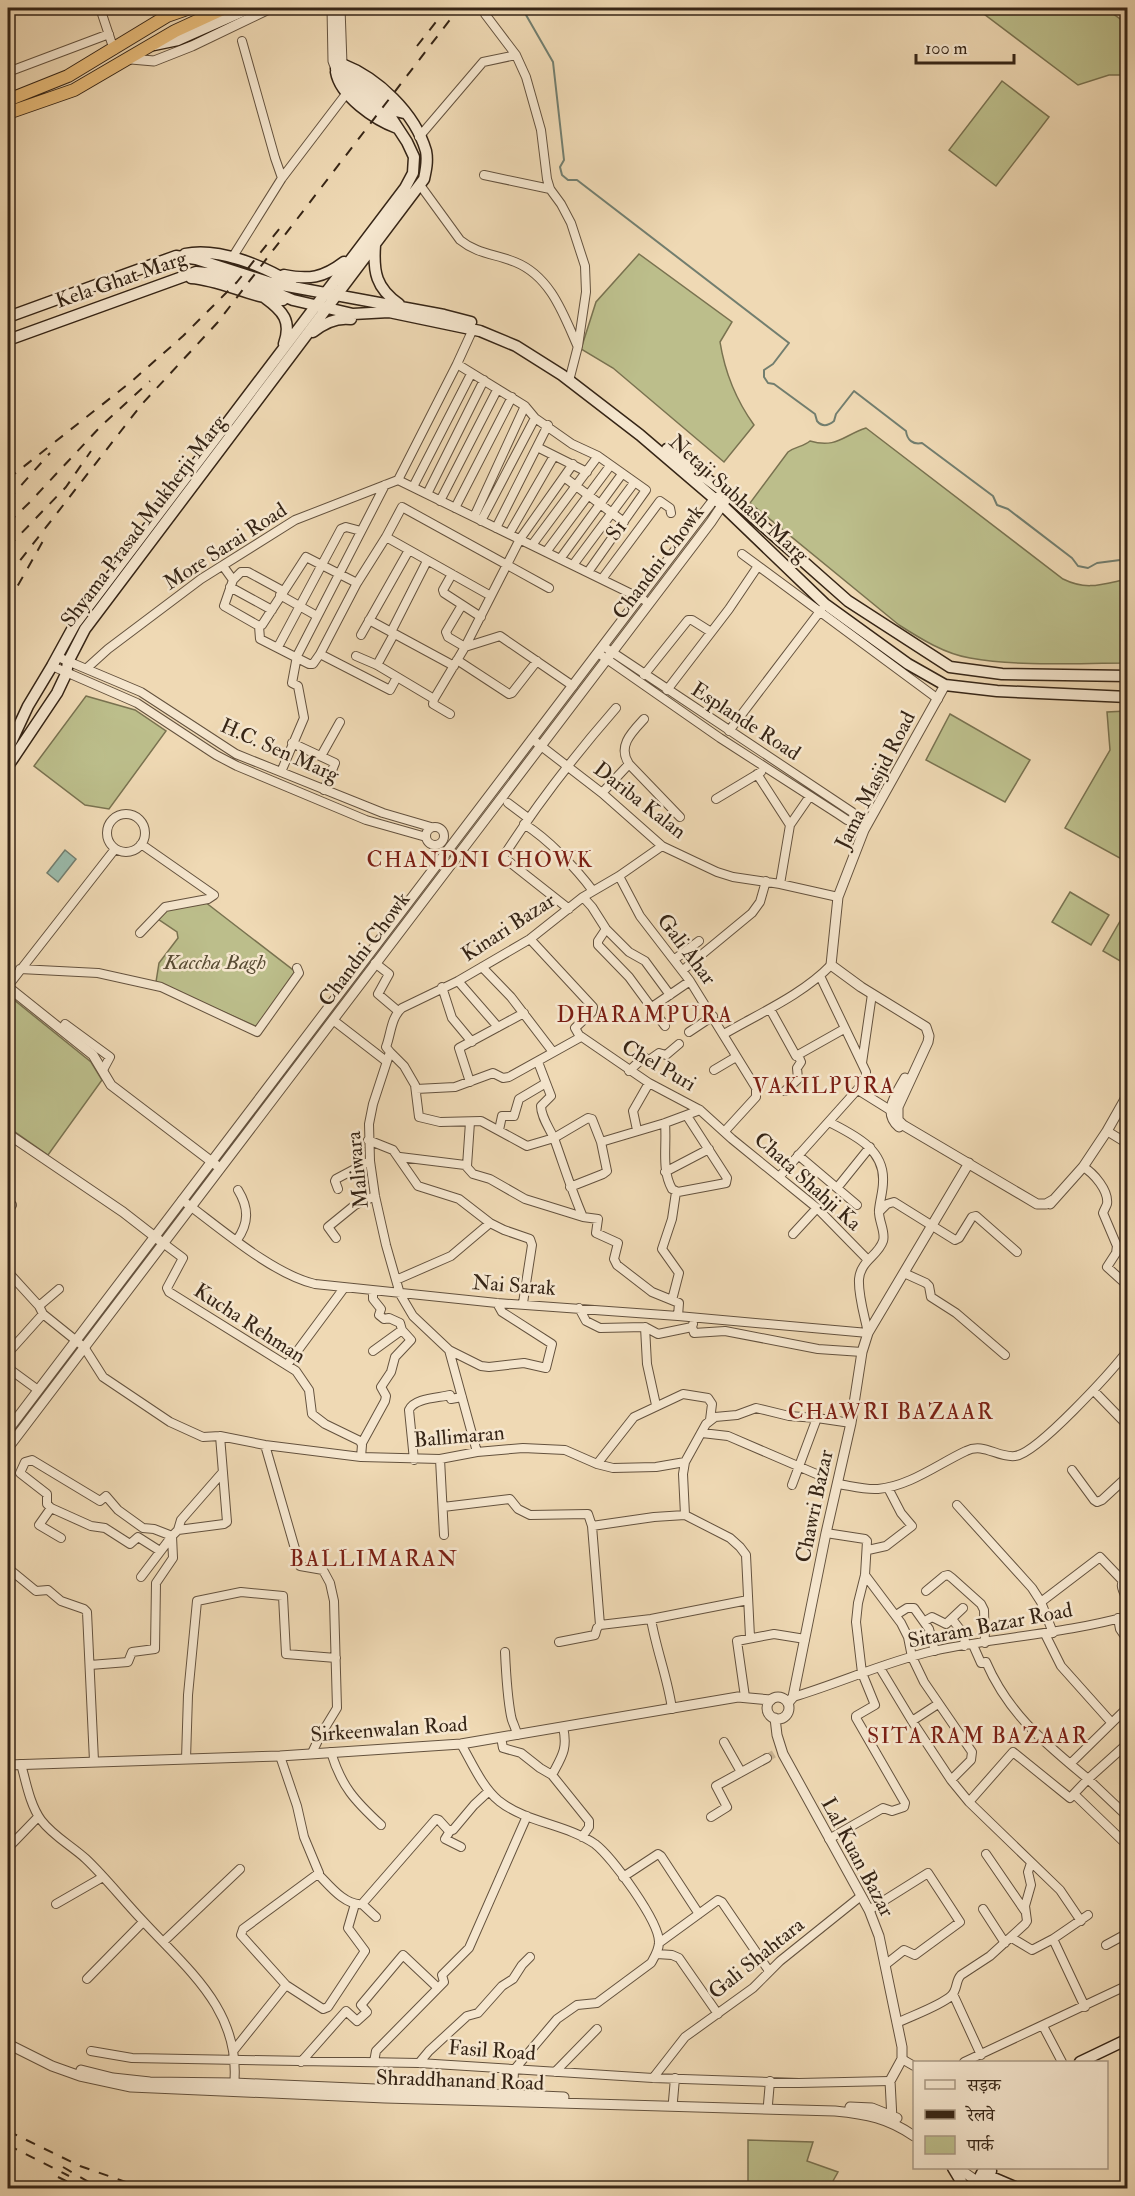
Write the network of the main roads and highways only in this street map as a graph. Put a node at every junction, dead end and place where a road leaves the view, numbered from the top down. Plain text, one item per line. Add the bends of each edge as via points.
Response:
1 (190, 8) edge
2 (225, 8) edge
3 (250, 8) edge
4 (177, 36) junction
5 (339, 66) junction
6 (8, 100) edge
7 (8, 113) edge
8 (397, 128) junction
9 (375, 245) junction
10 (176, 256) junction
11 (353, 256) junction
12 (274, 273) junction
13 (125, 274) junction
14 (178, 277) junction
15 (100, 284) junction
16 (296, 286) junction
17 (332, 293) junction
18 (132, 294) junction
19 (265, 298) junction
20 (293, 300) junction
21 (106, 303) junction
22 (321, 307) junction
23 (403, 307) junction
24 (389, 312) junction
25 (8, 317) edge
26 (8, 340) edge
27 (300, 345) junction
28 (280, 353) junction
29 (1128, 676) edge
30 (1128, 697) edge
31 (8, 749) edge
32 (8, 766) edge
33 (1128, 2040) edge
34 (1082, 2061) edge
35 (954, 2169) edge
36 (984, 2178) edge
37 (965, 2188) edge
38 (1017, 2188) edge

1 - 6 highway via 167,16 68,76
2 - 4 highway
3 - 4 main road
4 - 7 highway via 74,90
5 - 8 main road via 352,87 392,119
5 - 8 main road via 339,84 346,94 385,124
5 - 9 main road via 358,70 399,104 426,152 424,179
8 - 11 main road via 414,157 413,173
9 - 17 main road
9 - 23 main road via 373,264 379,284 389,298
10 - 12 main road via 198,251
10 - 13 main road, Kela Ghat Marg
10 - 16 main road, Kela Ghat Marg via 271,283
11 - 12 main road via 320,277 302,279
11 - 17 main road
12 - 16 main road
13 - 15 main road, Kela Ghat Marg
13 - 18 main road
14 - 18 main road, Kela Ghat Marg
14 - 19 main road via 213,282
14 - 20 main road, Kela Ghat Marg via 196,272 217,274
15 - 21 main road
15 - 25 main road, Kela Ghat Marg
16 - 17 main road, Kela Ghat Marg
17 - 22 main road
17 - 23 main road, Netaji Subhash Marg
18 - 21 main road, Kela Ghat Marg
19 - 20 main road
19 - 28 main road via 286,318 287,334
20 - 22 main road, Kela Ghat Marg
21 - 26 main road, Kela Ghat Marg
22 - 24 main road, Netaji Subhash Marg via 353,314
22 - 27 main road, Shyama Prasad Mukherji Marg
22 - 28 main road, Shyama Prasad Mukherji Marg
23 - 29 main road, Netaji Subhash Marg via 444,315 516,341 727,494 848,601 950,667 1002,674
24 - 27 main road via 335,320 320,326
24 - 30 main road, Netaji Subhash Marg via 473,329 516,346 562,375 719,502 822,608 945,686
27 - 32 main road, Shyama Prasad Mukherji Marg via 85,628 57,693
28 - 31 main road, Shyama Prasad Mukherji Marg via 75,624
33 - 34 main road
35 - 37 main road
36 - 38 main road

